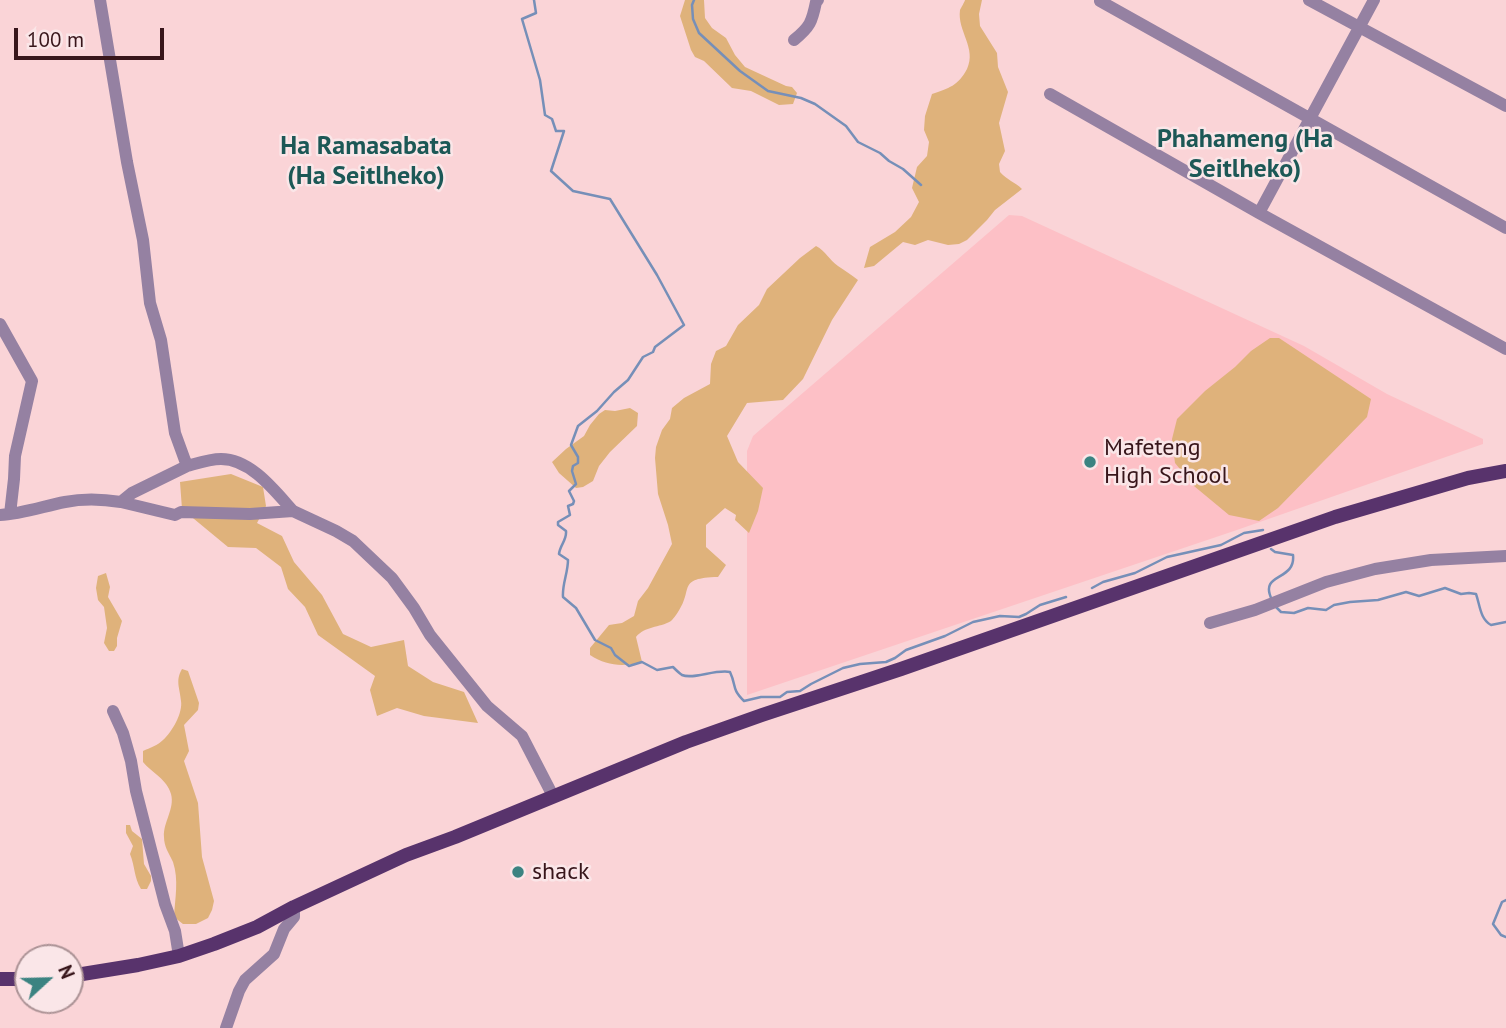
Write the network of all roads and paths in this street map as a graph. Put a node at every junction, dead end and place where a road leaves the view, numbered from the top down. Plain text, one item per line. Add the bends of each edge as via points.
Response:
1 (100, 0) edge
2 (817, 0) edge
3 (1309, 0) edge
4 (1374, 0) edge
5 (1100, 1) edge
6 (1359, 27) junction
7 (794, 40) dead end
8 (1050, 94) dead end
9 (1506, 106) edge
10 (1310, 120) junction
11 (1259, 213) junction
12 (1506, 228) edge
13 (1, 329) edge
14 (1506, 349) edge
15 (187, 466) junction
16 (1506, 471) edge
17 (121, 502) junction
18 (293, 511) junction
19 (5, 515) edge
20 (1506, 556) edge
21 (1210, 623) dead end
22 (113, 711) dead end
23 (553, 796) junction
24 (294, 907) junction
25 (179, 956) junction
26 (84, 974) edge
27 (226, 1028) edge

1 - 15 street via 150,303 161,340 175,433
2 - 7 street via 808,29
3 - 6 street
4 - 6 street
5 - 10 street
6 - 9 street
6 - 10 street
8 - 11 street
10 - 11 street
10 - 12 street
11 - 14 street
13 - 19 street via 32,381
15 - 17 street
15 - 18 street via 222,459 245,465
16 - 23 main road via 1335,517 686,742
17 - 18 street via 175,515
17 - 19 street via 68,501
18 - 23 street via 354,541 392,578 487,706 522,736
20 - 21 street via 1375,569
22 - 25 street via 131,761
23 - 24 main road via 406,855
24 - 25 main road via 257,927
24 - 27 street via 274,954 245,980
25 - 26 main road

